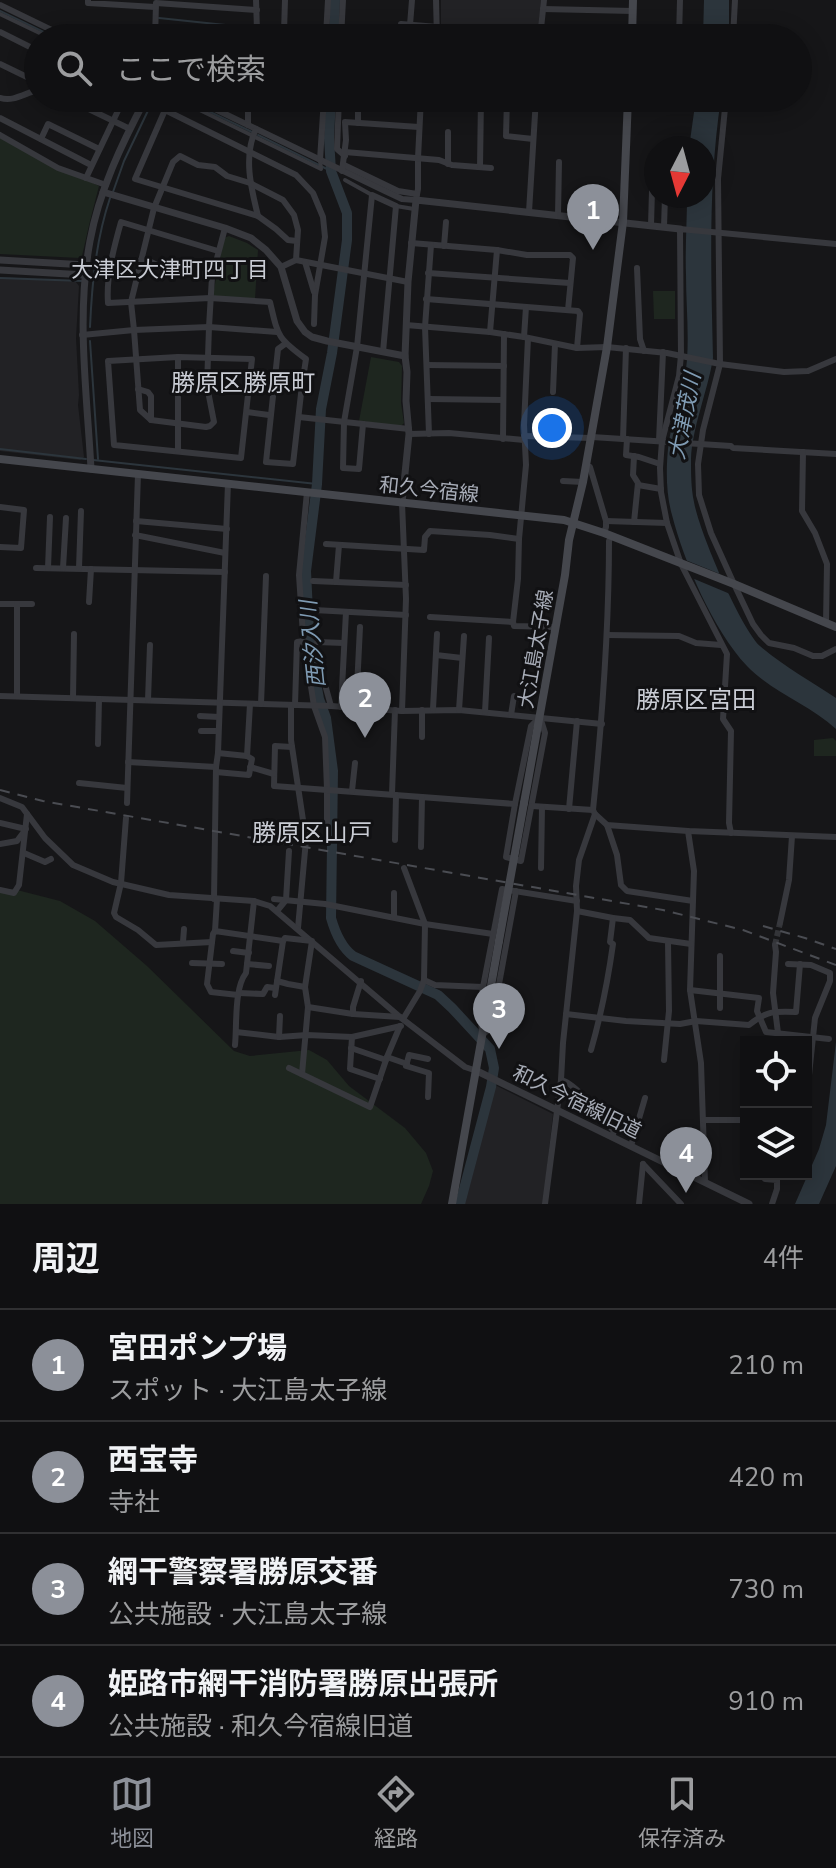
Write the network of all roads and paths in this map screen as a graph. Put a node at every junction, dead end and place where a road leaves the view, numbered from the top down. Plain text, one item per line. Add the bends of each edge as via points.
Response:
1 (88, 0) edge
2 (256, 0) edge
3 (285, 0) edge
4 (328, 0) edge
5 (343, 0) edge
6 (412, 0) edge
7 (436, 0) edge
8 (544, 0) edge
9 (633, 0) edge
10 (680, 0) edge
11 (735, 0) edge
12 (156, 3) edge
13 (0, 5) edge
14 (543, 9) junction
15 (257, 10) junction
16 (633, 11) junction
17 (0, 14) edge
18 (39, 24) edge
19 (155, 24) edge
20 (255, 24) edge
21 (284, 24) edge
22 (327, 24) edge
23 (342, 24) edge
24 (406, 24) edge
25 (438, 24) edge
26 (541, 24) edge
27 (633, 24) edge
28 (679, 24) edge
29 (734, 24) edge
30 (24, 26) edge
31 (0, 32) edge
32 (24, 44) edge
33 (0, 64) edge
34 (24, 76) edge
35 (24, 95) edge
36 (0, 98) edge
37 (96, 112) edge
38 (117, 112) edge
39 (139, 112) edge
40 (164, 112) edge
41 (169, 112) edge
42 (208, 112) edge
43 (221, 112) edge
44 (248, 112) edge
45 (323, 112) edge
46 (338, 112) edge
47 (358, 112) edge
48 (420, 112) edge
49 (481, 112) edge
50 (507, 112) edge
51 (535, 112) edge
52 (627, 112) edge
53 (725, 112) edge
54 (0, 118) edge
55 (113, 120) junction
56 (358, 123) junction
57 (248, 125) junction
58 (419, 127) junction
59 (130, 129) junction
60 (255, 132) junction
61 (448, 132) dead end
62 (0, 135) edge
63 (41, 139) junction
64 (533, 139) junction
65 (99, 149) junction
66 (250, 152) junction
67 (345, 154) junction
68 (418, 158) junction
69 (320, 160) junction
70 (559, 162) dead end
71 (448, 164) junction
72 (91, 165) junction
73 (480, 167) junction
74 (343, 168) junction
75 (491, 168) dead end
76 (86, 178) junction
77 (345, 180) dead end
78 (250, 183) junction
79 (162, 187) junction
80 (104, 189) junction
81 (372, 195) junction
82 (416, 201) junction
83 (396, 206) junction
84 (154, 208) junction
85 (652, 208) edge
86 (665, 208) edge
87 (529, 212) junction
88 (558, 215) junction
89 (258, 216) junction
90 (446, 222) dead end
91 (623, 222) junction
92 (651, 225) junction
93 (664, 227) junction
94 (225, 228) junction
95 (680, 229) junction
96 (148, 230) junction
97 (719, 232) junction
98 (297, 241) junction
99 (411, 243) junction
100 (836, 244) edge
101 (431, 245) junction
102 (444, 246) junction
103 (497, 250) junction
104 (218, 251) junction
105 (0, 260) edge
106 (296, 260) junction
107 (140, 261) junction
108 (305, 262) junction
109 (86, 265) junction
110 (321, 265) junction
111 (281, 267) junction
112 (637, 268) dead end
113 (0, 270) edge
114 (428, 273) junction
115 (85, 275) junction
116 (365, 275) junction
117 (212, 277) junction
118 (495, 277) junction
119 (391, 279) junction
120 (408, 282) junction
121 (570, 283) junction
122 (315, 295) junction
123 (210, 298) junction
124 (426, 299) junction
125 (131, 302) junction
126 (493, 304) junction
127 (526, 307) junction
128 (568, 310) junction
129 (314, 324) dead end
130 (406, 325) junction
131 (209, 327) junction
132 (425, 327) junction
133 (134, 330) junction
134 (277, 332) junction
135 (490, 332) junction
136 (504, 334) junction
137 (82, 335) junction
138 (526, 337) junction
139 (285, 344) junction
140 (555, 344) junction
141 (357, 347) junction
142 (607, 347) junction
143 (577, 348) junction
144 (626, 348) junction
145 (644, 351) junction
146 (383, 352) junction
147 (663, 352) junction
148 (681, 355) junction
149 (405, 356) junction
150 (178, 357) junction
151 (208, 357) junction
152 (136, 359) junction
153 (836, 359) edge
154 (720, 364) junction
155 (427, 365) junction
156 (504, 366) junction
157 (138, 389) junction
158 (553, 392) dead end
159 (429, 399) junction
160 (503, 400) junction
161 (247, 412) junction
162 (269, 415) junction
163 (299, 417) junction
164 (151, 420) junction
165 (344, 422) junction
166 (179, 424) junction
167 (363, 424) junction
168 (409, 432) junction
169 (429, 434) junction
170 (524, 438) junction
171 (592, 438) junction
172 (503, 439) junction
173 (625, 439) junction
174 (660, 441) junction
175 (702, 442) junction
176 (178, 451) junction
177 (803, 452) junction
178 (836, 454) edge
179 (634, 456) junction
180 (0, 459) edge
181 (660, 464) junction
182 (586, 466) junction
183 (91, 469) junction
184 (138, 474) junction
185 (563, 481) dead end
186 (583, 482) junction
187 (228, 483) junction
188 (638, 485) junction
189 (661, 489) junction
190 (308, 492) junction
191 (402, 503) junction
192 (0, 507) edge
193 (81, 511) dead end
194 (522, 516) junction
195 (50, 517) dead end
196 (66, 518) dead end
197 (136, 521) junction
198 (606, 521) junction
199 (574, 522) junction
200 (634, 522) junction
201 (667, 523) junction
202 (50, 528) junction
203 (65, 528) junction
204 (227, 529) junction
205 (607, 534) junction
206 (135, 535) junction
207 (519, 539) junction
208 (326, 544) dead end
209 (339, 545) junction
210 (0, 547) edge
211 (405, 549) junction
212 (225, 553) junction
213 (836, 555) edge
214 (824, 556) junction
215 (681, 564) junction
216 (36, 568) dead end
217 (48, 568) junction
218 (63, 568) junction
219 (79, 568) junction
220 (91, 569) junction
221 (134, 569) junction
222 (225, 572) junction
223 (266, 576) dead end
224 (313, 581) dead end
225 (336, 582) junction
226 (734, 584) junction
227 (406, 585) junction
228 (89, 602) dead end
229 (0, 604) edge
230 (17, 604) junction
231 (32, 604) dead end
232 (314, 610) dead end
233 (346, 612) junction
234 (406, 615) junction
235 (430, 617) dead end
236 (513, 622) junction
237 (826, 623) junction
238 (360, 627) dead end
239 (556, 627) junction
240 (836, 627) edge
241 (74, 634) dead end
242 (437, 634) dead end
243 (607, 635) junction
244 (464, 636) dead end
245 (489, 638) dead end
246 (304, 641) junction
247 (317, 642) dead end
248 (344, 643) junction
249 (150, 645) dead end
250 (721, 645) junction
251 (836, 649) edge
252 (436, 655) junction
253 (462, 658) junction
254 (322, 674) dead end
255 (0, 696) edge
256 (17, 696) junction
257 (514, 696) dead end
258 (73, 698) junction
259 (99, 699) junction
260 (130, 700) junction
261 (148, 700) junction
262 (219, 703) junction
263 (250, 704) junction
264 (261, 704) junction
265 (293, 705) junction
266 (314, 706) junction
267 (331, 706) junction
268 (341, 707) junction
269 (356, 708) junction
270 (433, 709) junction
271 (399, 710) junction
272 (422, 710) junction
273 (459, 710) junction
274 (485, 712) junction
275 (511, 715) junction
276 (200, 716) dead end
277 (219, 717) junction
278 (540, 717) junction
279 (577, 721) junction
280 (602, 724) junction
281 (201, 731) dead end
282 (218, 731) junction
283 (422, 737) dead end
284 (98, 744) dead end
285 (292, 747) junction
286 (218, 753) junction
287 (247, 756) junction
288 (128, 762) junction
289 (355, 763) dead end
290 (250, 767) junction
291 (216, 770) junction
292 (274, 774) junction
293 (79, 783) dead end
294 (297, 786) junction
295 (127, 788) junction
296 (327, 789) junction
297 (352, 791) junction
298 (394, 794) junction
299 (422, 797) junction
300 (0, 798) edge
301 (127, 803) dead end
302 (523, 804) junction
303 (542, 807) junction
304 (569, 809) junction
305 (594, 812) junction
306 (27, 814) junction
307 (126, 818) dead end
308 (0, 823) edge
309 (607, 825) junction
310 (26, 829) junction
311 (688, 831) junction
312 (731, 833) junction
313 (792, 836) junction
314 (836, 837) edge
315 (395, 840) dead end
316 (327, 842) dead end
317 (0, 844) edge
318 (421, 847) dead end
319 (289, 851) dead end
320 (24, 853) junction
321 (51, 859) dead end
322 (404, 868) dead end
323 (541, 868) dead end
324 (121, 883) junction
325 (0, 890) edge
326 (516, 891) junction
327 (394, 893) dead end
328 (216, 899) junction
329 (274, 899) dead end
330 (286, 900) junction
331 (254, 901) junction
332 (577, 901) junction
333 (693, 901) junction
334 (301, 902) junction
335 (277, 911) junction
336 (577, 911) junction
337 (394, 917) junction
338 (613, 918) junction
339 (287, 920) junction
340 (780, 923) tunnel mouth
341 (425, 924) junction
342 (298, 928) junction
343 (184, 929) dead end
344 (215, 931) junction
345 (250, 935) junction
346 (496, 938) junction
347 (284, 939) junction
348 (312, 941) junction
349 (183, 942) junction
350 (212, 942) junction
351 (668, 942) junction
352 (691, 944) junction
353 (775, 945) tunnel mouth
354 (233, 951) dead end
355 (249, 953) junction
356 (720, 956) dead end
357 (192, 963) dead end
358 (209, 963) junction
359 (222, 964) dead end
360 (247, 964) junction
361 (788, 964) dead end
362 (800, 964) junction
363 (269, 966) dead end
364 (424, 980) junction
365 (361, 981) junction
366 (305, 987) junction
367 (483, 987) junction
368 (276, 988) junction
369 (690, 990) junction
370 (720, 992) junction
371 (239, 994) junction
372 (488, 1001) junction
373 (308, 1007) junction
374 (720, 1008) dead end
375 (479, 1011) junction
376 (774, 1011) junction
377 (353, 1014) junction
378 (494, 1014) junction
379 (566, 1014) junction
380 (280, 1016) dead end
381 (759, 1017) junction
382 (600, 1019) junction
383 (403, 1021) junction
384 (696, 1021) junction
385 (669, 1024) junction
386 (236, 1032) junction
387 (778, 1033) junction
388 (483, 1034) junction
389 (307, 1035) junction
390 (784, 1036) edge
391 (279, 1037) junction
392 (352, 1037) junction
393 (814, 1037) junction
394 (829, 1039) dead end
395 (235, 1045) dead end
396 (351, 1048) junction
397 (591, 1050) dead end
398 (812, 1054) edge
399 (387, 1058) junction
400 (428, 1059) dead end
401 (664, 1060) dead end
402 (407, 1064) junction
403 (289, 1068) dead end
404 (477, 1071) junction
405 (302, 1074) junction
406 (380, 1079) junction
407 (561, 1080) junction
408 (428, 1097) dead end
409 (645, 1098) dead end
410 (557, 1110) junction
411 (704, 1120) junction
412 (740, 1120) edge
413 (612, 1137) junction
414 (631, 1146) junction
415 (644, 1153) junction
416 (643, 1164) junction
417 (777, 1180) edge
418 (705, 1182) junction
419 (452, 1204) edge
420 (545, 1204) edge
421 (639, 1204) edge
422 (681, 1204) edge
423 (749, 1204) edge
424 (772, 1204) edge

1 - 12 street
2 - 15 street
3 - 21 street
4 - 22 street
5 - 23 street
6 - 24 street
7 - 25 street
8 - 14 street
9 - 16 main road
10 - 28 street
11 - 29 street
12 - 15 street
12 - 19 street
13 - 18 street
14 - 16 street
14 - 26 street
15 - 20 street
16 - 27 main road
17 - 30 street
31 - 32 street
33 - 34 street
35 - 36 street
37 - 55 street
38 - 55 street
39 - 59 street
40 - 79 street via 135,179
41 - 66 street
42 - 60 street
43 - 57 street
44 - 57 street
45 - 69 street
46 - 67 street via 337,149
47 - 56 street
48 - 58 street
49 - 73 street
50 - 64 street via 506,136
51 - 64 street
52 - 91 main road, 大江島太子線
53 - 97 street
54 - 63 street
55 - 59 street
55 - 65 street
56 - 58 street
56 - 67 street via 345,122
57 - 60 street
58 - 68 street
59 - 80 street
60 - 66 street
60 - 69 street
61 - 71 street
62 - 76 street
63 - 65 street via 48,124
63 - 72 street
64 - 87 street
65 - 72 street
66 - 78 street
66 - 110 street via 296,175 313,193 323,217
67 - 68 street
67 - 74 street
68 - 71 street
68 - 82 street
69 - 74 street
70 - 88 street
71 - 73 street
72 - 76 street
73 - 75 street
74 - 82 street
76 - 80 street
77 - 81 street
78 - 79 street via 180,156
78 - 89 street
78 - 98 street via 283,200 294,215
79 - 84 street
79 - 89 street
80 - 84 street
80 - 109 street
81 - 83 street
81 - 116 street
82 - 83 street
82 - 87 street
82 - 99 street
83 - 119 street
84 - 94 street
84 - 96 street
85 - 92 street
86 - 93 street
87 - 88 street
88 - 91 street
89 - 98 street via 288,240
90 - 102 street
91 - 92 street
91 - 142 main road, 大江島太子線
92 - 93 street
93 - 95 street
94 - 104 street
94 - 111 street via 256,241
95 - 97 street
95 - 148 street
96 - 104 street
96 - 107 street
96 - 125 street via 121,222 114,249 108,303
97 - 100 street
97 - 154 street
98 - 106 street
99 - 101 street
99 - 120 street
101 - 102 street
101 - 114 street
102 - 103 street
103 - 118 street
103 - 121 street via 570,255
104 - 117 street
105 - 109 street
106 - 108 street
106 - 111 street
107 - 117 street
107 - 125 street
108 - 110 street
108 - 122 street
109 - 115 street
110 - 116 street
110 - 122 street
111 - 141 street via 301,327 309,335
112 - 145 street
113 - 115 street
114 - 118 street
114 - 124 street
115 - 137 street
116 - 119 street
116 - 141 street
117 - 123 street
118 - 121 street
118 - 126 street
119 - 120 street
119 - 146 street
120 - 130 street
121 - 128 street
122 - 129 street
123 - 125 street
123 - 131 street
123 - 134 street via 270,302
124 - 126 street
124 - 132 street
125 - 133 street
126 - 127 street
126 - 135 street
127 - 128 street
127 - 138 street
128 - 143 street via 580,314
130 - 132 street
130 - 149 street
131 - 133 street
131 - 134 street
131 - 151 street
132 - 135 street
132 - 155 street
133 - 137 street
133 - 152 street
134 - 139 street
135 - 136 street
136 - 138 street
136 - 156 street
137 - 183 street
138 - 140 street
138 - 170 street
139 - 162 street via 278,349
139 - 163 street via 306,359
140 - 143 street
140 - 158 street
141 - 146 street
141 - 165 street
142 - 143 street
142 - 144 street
142 - 171 main road, 大江島太子線
144 - 145 street
144 - 173 street
145 - 147 street
146 - 149 street
147 - 148 street
147 - 174 street
148 - 154 street
148 - 174 street
149 - 168 street
150 - 151 street
150 - 152 street
150 - 166 street
151 - 161 street via 252,359
151 - 166 street via 214,422 206,427
152 - 157 street
152 - 176 street via 108,361 114,445
153 - 154 street via 808,371
154 - 175 street
155 - 156 street
155 - 159 street
156 - 160 street
157 - 164 street via 140,410
157 - 164 street via 151,396
159 - 160 street
159 - 169 street
160 - 172 street
161 - 162 street
161 - 176 street via 241,458
162 - 163 street via 266,462 293,464
163 - 165 street
164 - 166 street
165 - 167 street
165 - 167 street via 343,468 359,469
166 - 176 street
167 - 168 street
168 - 169 street
168 - 191 street
169 - 172 street
170 - 171 street
170 - 172 street
170 - 194 street
171 - 173 street
171 - 182 main road, 大江島太子線
173 - 174 street
173 - 179 street via 626,455
174 - 175 street
174 - 181 street
175 - 177 street
175 - 226 street via 699,495
177 - 178 street
177 - 214 street via 802,511
179 - 181 street
179 - 188 street
180 - 183 main road, 和久今宿線
181 - 189 street
182 - 186 main road, 大江島太子線
182 - 198 street
183 - 184 main road, 和久今宿線
184 - 187 main road, 和久今宿線
184 - 197 street
185 - 186 street
186 - 199 main road, 大江島太子線
187 - 190 main road, 和久今宿線
187 - 204 street
188 - 189 street
188 - 200 street
189 - 201 street
190 - 191 main road, 和久今宿線
190 - 246 street via 299,575
191 - 194 main road, 和久今宿線
191 - 211 street
192 - 210 street via 24,510 21,548
193 - 219 street
194 - 199 main road, 和久今宿線
194 - 207 street
195 - 202 street
196 - 203 street
197 - 204 street
197 - 206 street
198 - 200 street
198 - 205 street
199 - 205 main road, 和久今宿線
199 - 239 main road, 大江島太子線
200 - 201 street
201 - 215 street
202 - 203 street
202 - 217 street
203 - 218 street
204 - 212 street
205 - 215 main road, 和久今宿線
205 - 243 street
206 - 212 street
206 - 221 street
207 - 211 street via 430,531 424,550
207 - 236 street
208 - 209 street
209 - 211 street
209 - 225 street
211 - 227 street
212 - 222 street
213 - 214 street
214 - 237 street
215 - 226 main road, 和久今宿線
215 - 250 street
216 - 217 street
217 - 218 street
218 - 219 street
219 - 220 street
220 - 221 street
220 - 228 street
221 - 222 street
221 - 260 street
222 - 262 street
223 - 264 street
224 - 225 street
225 - 227 street
226 - 237 main road, 和久今宿線
226 - 251 street via 753,624 769,643 813,656
227 - 234 street
229 - 230 street
230 - 231 street
230 - 256 street
232 - 233 street
233 - 234 street
233 - 248 street
234 - 271 street
235 - 236 street
236 - 239 street
237 - 240 main road, 和久今宿線
238 - 269 street
239 - 278 main road, 大江島太子線
241 - 258 street
242 - 252 street
243 - 250 street via 679,636
243 - 280 street
244 - 253 street
245 - 274 street
246 - 265 street via 297,642
246 - 266 street
247 - 248 street
248 - 268 street
249 - 261 street
250 - 312 street via 727,654 723,719 731,731
252 - 253 street
252 - 270 street
253 - 273 street
254 - 267 street
255 - 256 street
256 - 258 street
257 - 275 street
258 - 259 street
259 - 260 street
259 - 284 street
260 - 261 street
260 - 288 street
261 - 262 street
262 - 263 street
262 - 277 street
263 - 264 street
263 - 287 street
264 - 265 street
265 - 266 street
265 - 285 street
266 - 267 street
266 - 296 street via 325,737
267 - 268 street
268 - 269 street
269 - 271 street
270 - 272 street
270 - 273 street
271 - 272 street
271 - 298 street
272 - 283 street
273 - 274 street
274 - 275 street
275 - 278 street
276 - 277 street
277 - 282 street
278 - 279 street
278 - 302 main road, 大江島太子線
279 - 280 street
279 - 304 street
280 - 305 street
281 - 282 street
282 - 286 street
285 - 292 street via 275,746
285 - 294 street
286 - 287 street
286 - 291 street
287 - 290 street via 252,759
288 - 291 street
288 - 295 street
289 - 297 street
290 - 291 street via 249,775
290 - 292 street
291 - 328 street
292 - 294 street via 274,786
293 - 295 street
294 - 296 street
294 - 334 street via 306,840
295 - 301 street
296 - 297 street
296 - 316 street
297 - 298 street
298 - 299 street
298 - 315 street
299 - 302 street
299 - 318 street
300 - 306 street
302 - 302 street via 521,861 506,857
302 - 303 street
302 - 346 main road, 大江島太子線, bridge
303 - 304 street
303 - 323 street
304 - 305 street
305 - 309 street
305 - 332 street via 579,860
306 - 310 street
306 - 324 street via 73,865
307 - 324 street
308 - 310 street
309 - 311 street
309 - 333 street via 621,885 627,891
310 - 317 street via 17,841
310 - 320 street
311 - 312 street
311 - 333 street
312 - 313 street
313 - 314 street
313 - 340 street
319 - 330 street
320 - 321 street via 45,862
320 - 325 street via 14,893
322 - 341 street
324 - 328 street
324 - 349 street via 116,917 156,945
326 - 332 street
326 - 346 street via 502,889
326 - 378 street
327 - 337 street
328 - 331 street
328 - 344 street
329 - 330 street
330 - 334 street
330 - 335 street
331 - 335 street
331 - 345 street
332 - 336 street
333 - 352 street
334 - 337 street
334 - 342 street
335 - 339 street
336 - 338 street
336 - 379 street
337 - 341 street
338 - 351 street via 630,920 649,938
338 - 382 street
339 - 342 street
339 - 347 street
341 - 346 street
341 - 364 street
342 - 348 street
343 - 349 street
344 - 345 street
344 - 350 street
345 - 347 street
345 - 355 street
346 - 367 street
346 - 372 main road, 大江島太子線
347 - 348 street
347 - 368 street
348 - 365 street
348 - 366 street
349 - 350 street
350 - 358 street
351 - 352 street
351 - 385 street
352 - 369 street
353 - 376 street
354 - 355 street
355 - 360 street
356 - 370 street
357 - 358 street
358 - 359 street
358 - 371 street via 211,992
360 - 363 street
360 - 371 street
361 - 362 street
362 - 376 street via 796,1012
362 - 393 street via 830,973
364 - 367 street
364 - 383 street
365 - 377 street
365 - 383 street
366 - 368 street
366 - 373 street
367 - 375 street
368 - 371 street
369 - 370 street
369 - 384 street
370 - 374 street
370 - 381 street via 759,998
371 - 386 street
372 - 375 street
372 - 378 street
372 - 388 main road, 大江島太子線
373 - 377 street
373 - 389 street
375 - 388 street
376 - 381 street
376 - 387 street
377 - 383 street
378 - 388 street via 491,1028
379 - 382 street
379 - 407 street
380 - 391 street
381 - 384 street via 749,1025
381 - 387 street via 766,1032
382 - 385 street
382 - 397 street
383 - 392 street
383 - 399 street
383 - 404 street
384 - 385 street
384 - 411 street
385 - 401 street
386 - 391 street
386 - 395 street
387 - 390 street
388 - 404 main road, 大江島太子線
389 - 391 street
389 - 392 street
389 - 405 street
392 - 396 street
393 - 394 street
393 - 398 street
396 - 399 street
396 - 406 street via 350,1069
399 - 402 street
399 - 406 street
400 - 402 street via 409,1055
402 - 408 street via 429,1073
403 - 405 street
404 - 410 street, 和久今宿線旧道
404 - 419 main road, 大江島太子線
405 - 406 street via 370,1107
407 - 410 street
407 - 413 street via 575,1087 614,1131
409 - 414 street
410 - 413 street, 和久今宿線旧道
410 - 420 street
411 - 412 street
411 - 418 street
413 - 414 street, 和久今宿線旧道
414 - 415 street, 和久今宿線旧道
415 - 416 street
415 - 418 street, 和久今宿線旧道
416 - 421 street
416 - 422 street
417 - 424 street
418 - 423 street, 和久今宿線旧道

